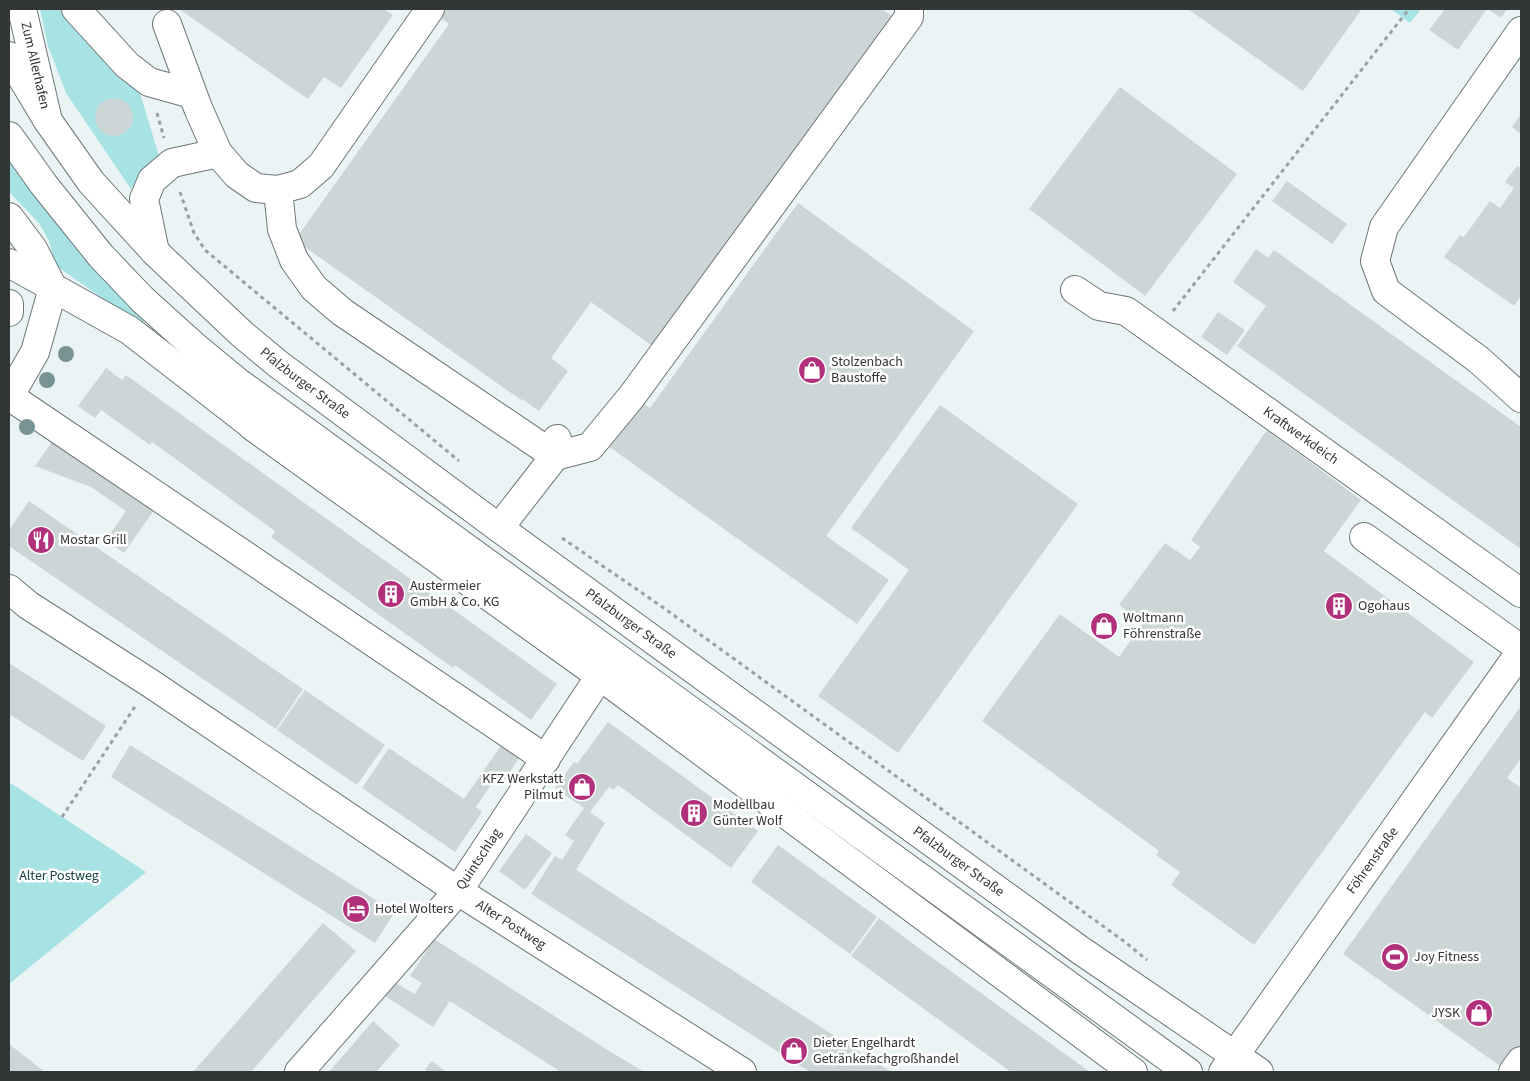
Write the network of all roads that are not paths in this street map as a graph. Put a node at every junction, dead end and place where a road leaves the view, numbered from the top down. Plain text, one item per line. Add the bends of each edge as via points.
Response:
1 (22, 9) edge
2 (76, 9) edge
3 (430, 9) edge
4 (909, 9) edge
5 (167, 24) dead end
6 (1521, 31) edge
7 (9, 56) edge
8 (192, 94) junction
9 (48, 121) junction
10 (9, 136) edge
11 (218, 153) junction
12 (278, 190) junction
13 (9, 217) edge
14 (155, 252) junction
15 (9, 263) edge
16 (53, 288) junction
17 (1075, 290) dead end
18 (9, 304) edge
19 (9, 312) edge
20 (9, 396) edge
21 (1521, 398) edge
22 (248, 423) junction
23 (328, 446) junction
24 (556, 448) junction
25 (500, 528) junction
26 (1364, 537) dead end
27 (9, 589) edge
28 (1521, 593) edge
29 (1521, 650) edge
30 (600, 676) junction
31 (546, 759) junction
32 (458, 891) junction
33 (1521, 1061) edge
34 (1230, 1064) edge
35 (299, 1072) edge
36 (742, 1072) edge
37 (1133, 1072) edge
38 (1188, 1072) edge
39 (1259, 1072) edge
40 (1513, 1072) edge

1 - 9 main road, Zum Allerhafen
2 - 8 main road via 127,65 149,82
3 - 12 main road via 320,166 300,184
4 - 24 main road via 909,17 632,396 590,447
5 - 8 main road
6 - 21 main road via 1384,227 1375,261 1386,291 1479,360
7 - 9 main road, Pfalzburger Straße
8 - 11 main road
9 - 14 main road, Pfalzburger Straße via 91,182
10 - 23 main road via 101,256 143,300 239,383
11 - 12 main road via 237,175 256,188
11 - 14 main road via 172,163 152,180 144,200
12 - 24 main road via 282,229 294,260 314,288 342,312
13 - 16 main road via 32,249
14 - 25 main road, Pfalzburger Straße via 278,364
15 - 16 main road
16 - 20 main road via 35,352
16 - 22 main road via 129,330
17 - 28 main road, Kraftwerkdeich via 1099,306 1126,311
18 - 19 main road
20 - 31 main road
22 - 23 main road
22 - 30 main road
23 - 38 main road
24 - 25 main road
25 - 34 main road, Pfalzburger Straße via 1080,950
26 - 29 main road
27 - 32 main road, Alter Postweg via 28,605 150,683
29 - 34 main road, Föhrenstraße
30 - 31 main road, Quintschlag
30 - 37 main road
31 - 32 main road, Quintschlag
32 - 35 main road, Quintschlag
32 - 36 main road, Alter Postweg
33 - 40 main road
34 - 39 main road, Pfalzburger Straße

